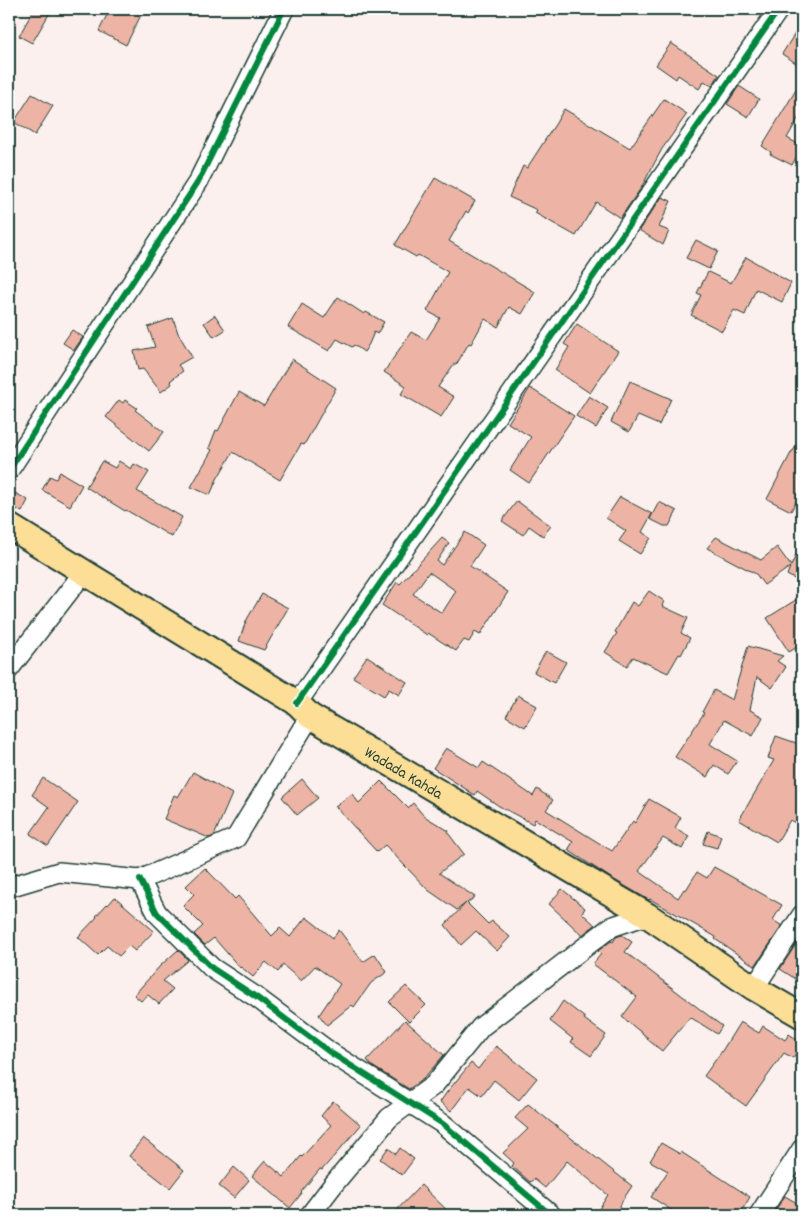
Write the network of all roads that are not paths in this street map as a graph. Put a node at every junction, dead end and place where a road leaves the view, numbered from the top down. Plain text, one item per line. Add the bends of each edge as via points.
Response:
1 (284, 9) edge
2 (780, 9) edge
3 (9, 470) edge
4 (9, 526) edge
5 (84, 572) junction
6 (9, 669) edge
7 (304, 710) junction
8 (140, 880) junction
9 (9, 887) edge
10 (647, 915) junction
11 (802, 915) edge
12 (754, 988) junction
13 (802, 1016) edge
14 (410, 1103) junction
15 (802, 1149) edge
16 (312, 1215) edge
17 (551, 1215) edge
18 (758, 1215) edge

1 - 3 street via 198,182
2 - 7 street
4 - 5 main road, Wadada Kahda
5 - 6 street
5 - 7 main road, Wadada Kahda
7 - 8 street via 236,838
7 - 10 main road, Wadada Kahda
8 - 9 street via 59,872
8 - 14 street via 157,914 212,968 331,1053
10 - 12 main road, Wadada Kahda
10 - 14 street via 611,927 481,1027 434,1085
11 - 12 street
12 - 13 main road, Wadada Kahda
14 - 16 street via 390,1118 333,1184
14 - 17 street via 443,1124
15 - 18 street

